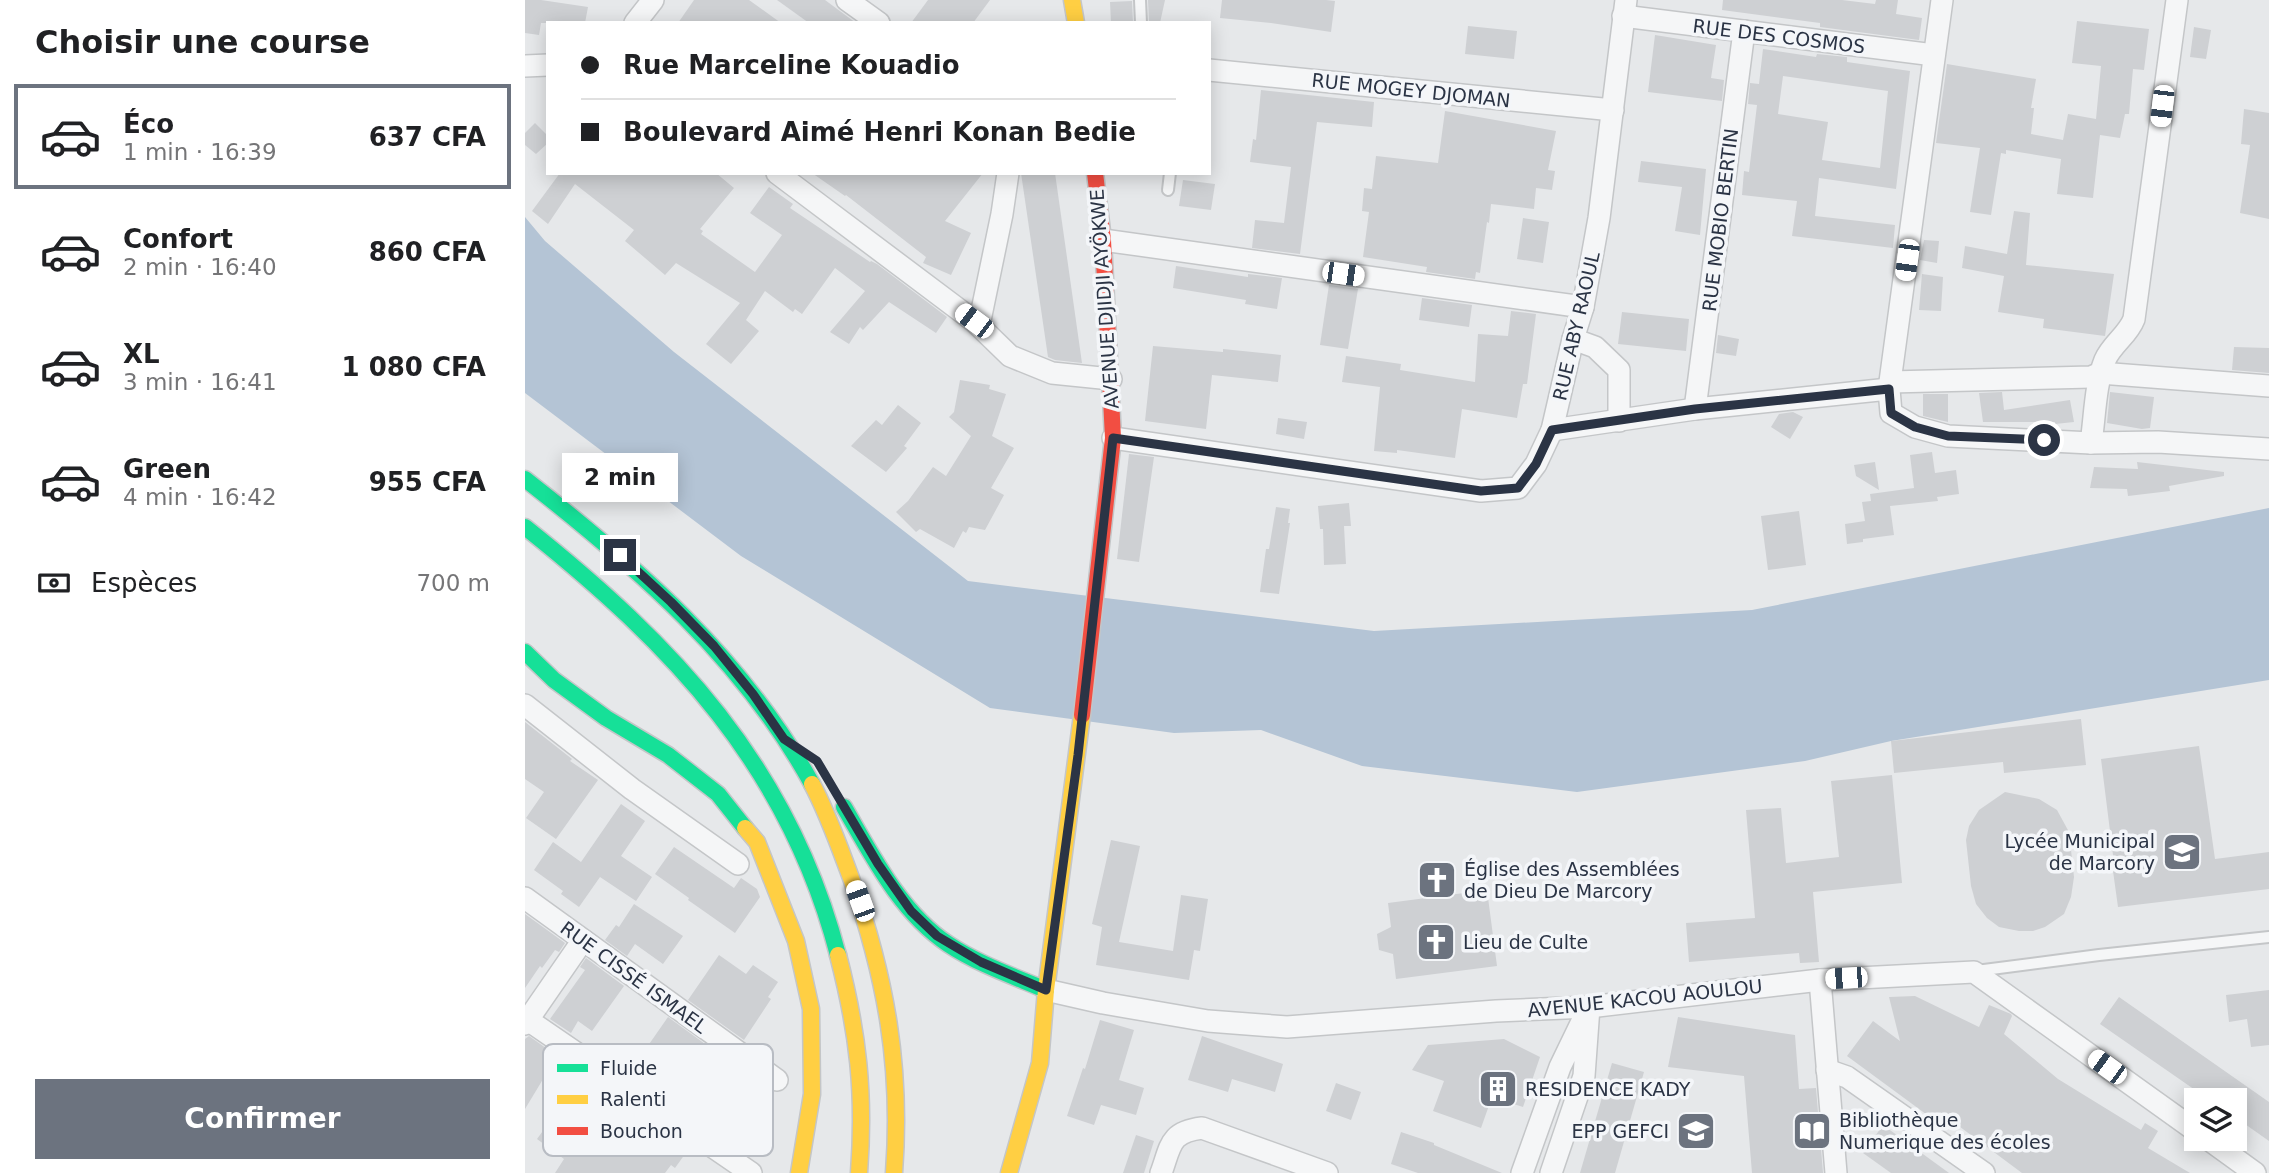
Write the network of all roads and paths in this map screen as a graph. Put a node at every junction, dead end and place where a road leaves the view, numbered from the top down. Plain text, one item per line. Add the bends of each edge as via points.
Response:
1 (653, 0) edge
2 (847, 0) edge
3 (1072, 0) edge
4 (1140, 0) edge
5 (1942, 0) edge
6 (2177, 0) edge
7 (1625, 8) edge
8 (637, 21) edge
9 (876, 21) edge
10 (1076, 21) edge
11 (1141, 21) edge
12 (1744, 31) junction
13 (1934, 55) junction
14 (546, 65) edge
15 (525, 66) edge
16 (1211, 70) edge
17 (1612, 110) junction
18 (780, 175) edge
19 (1008, 175) edge
20 (1095, 175) edge
21 (1170, 175) edge
22 (1168, 190) dead end
23 (1103, 240) junction
24 (1583, 307) junction
25 (979, 326) junction
26 (1573, 339) junction
27 (2100, 373) junction
28 (1111, 379) junction
29 (1890, 386) junction
30 (2269, 386) edge
31 (1695, 409) junction
32 (1619, 421) junction
33 (1552, 430) junction
34 (1113, 438) junction
35 (2091, 443) junction
36 (2269, 449) edge
37 (525, 479) edge
38 (525, 527) edge
39 (525, 652) edge
40 (525, 705) edge
41 (784, 739) junction
42 (817, 761) dead end
43 (839, 797) dead end
44 (738, 864) dead end
45 (525, 898) edge
46 (2269, 937) edge
47 (583, 940) junction
48 (1973, 972) junction
49 (1820, 980) junction
50 (1046, 990) junction
51 (1589, 1007) junction
52 (526, 1022) edge
53 (559, 1044) edge
54 (727, 1044) edge
55 (1827, 1070) junction
56 (773, 1077) edge
57 (777, 1080) dead end
58 (2184, 1122) edge
59 (2225, 1151) edge
60 (726, 1156) edge
61 (751, 1173) edge
62 (799, 1173) edge
63 (859, 1173) edge
64 (894, 1173) edge
65 (1009, 1173) edge
66 (1161, 1173) edge
67 (1324, 1173) edge
68 (1523, 1173) edge
69 (1551, 1173) edge
70 (1836, 1173) edge
71 (1984, 1173) edge
72 (2255, 1173) edge

1 - 8 street
2 - 9 street
3 - 10 main road
4 - 11 lane
5 - 13 street
6 - 27 street via 2134,319
7 - 12 street, RUE DES COSMOS
7 - 17 street, RUE ABY RAOUL
12 - 13 street, RUE DES COSMOS
12 - 31 street, RUE MOBIO BERTIN
13 - 29 street
14 - 15 street
16 - 17 street, RUE MOGEY DJOMAN
17 - 24 street, RUE ABY RAOUL
18 - 25 street
19 - 25 street
20 - 23 main road, AVENUE DJIDJI AYÖKWE
21 - 22 lane
23 - 24 street
23 - 28 main road, AVENUE DJIDJI AYÖKWE
24 - 26 street, RUE ABY RAOUL
25 - 28 street via 1010,356 1052,373
26 - 32 street via 1595,347 1619,370
26 - 33 street, RUE ABY RAOUL
27 - 29 street
27 - 30 street
27 - 35 street
28 - 34 main road, AVENUE DJIDJI AYÖKWE
29 - 31 street
29 - 35 street via 1891,413 1915,427 1948,436
31 - 32 street
32 - 33 street
33 - 34 street, RUE ABY RAOUL via 1518,488 1481,491
34 - 50 main road, AVENUE DJIDJI AYÖKWE
35 - 36 street
37 - 41 main road via 603,540 671,602 714,646
38 - 63 main road via 578,569 685,672 722,717 777,800 825,910 843,976 862,1093
39 - 62 main road via 554,680 669,755 718,794 757,842 796,941 811,1009 812,1094
40 - 44 street
41 - 42 main road
41 - 64 main road via 811,782 837,839 879,969 897,1093
43 - 50 main road via 911,911 937,936 981,962
45 - 47 street, RUE CISSÉ ISMAEL
46 - 48 lane
47 - 52 street
47 - 54 street, RUE CISSÉ ISMAEL
48 - 49 street, AVENUE KACOU AOULOU
48 - 58 street
49 - 51 street, AVENUE KACOU AOULOU
49 - 55 street
50 - 51 street, AVENUE KACOU AOULOU via 1208,1021 1287,1027
50 - 65 main road, AVENUE DJIDJI AYÖKWE via 1040,1063
51 - 68 street via 1560,1068
51 - 69 street via 1584,1076
52 - 53 street
55 - 70 street
55 - 71 street via 1847,1077
56 - 57 street, RUE CISSÉ ISMAEL
59 - 72 street
60 - 61 street
66 - 67 street via 1174,1138 1202,1128

